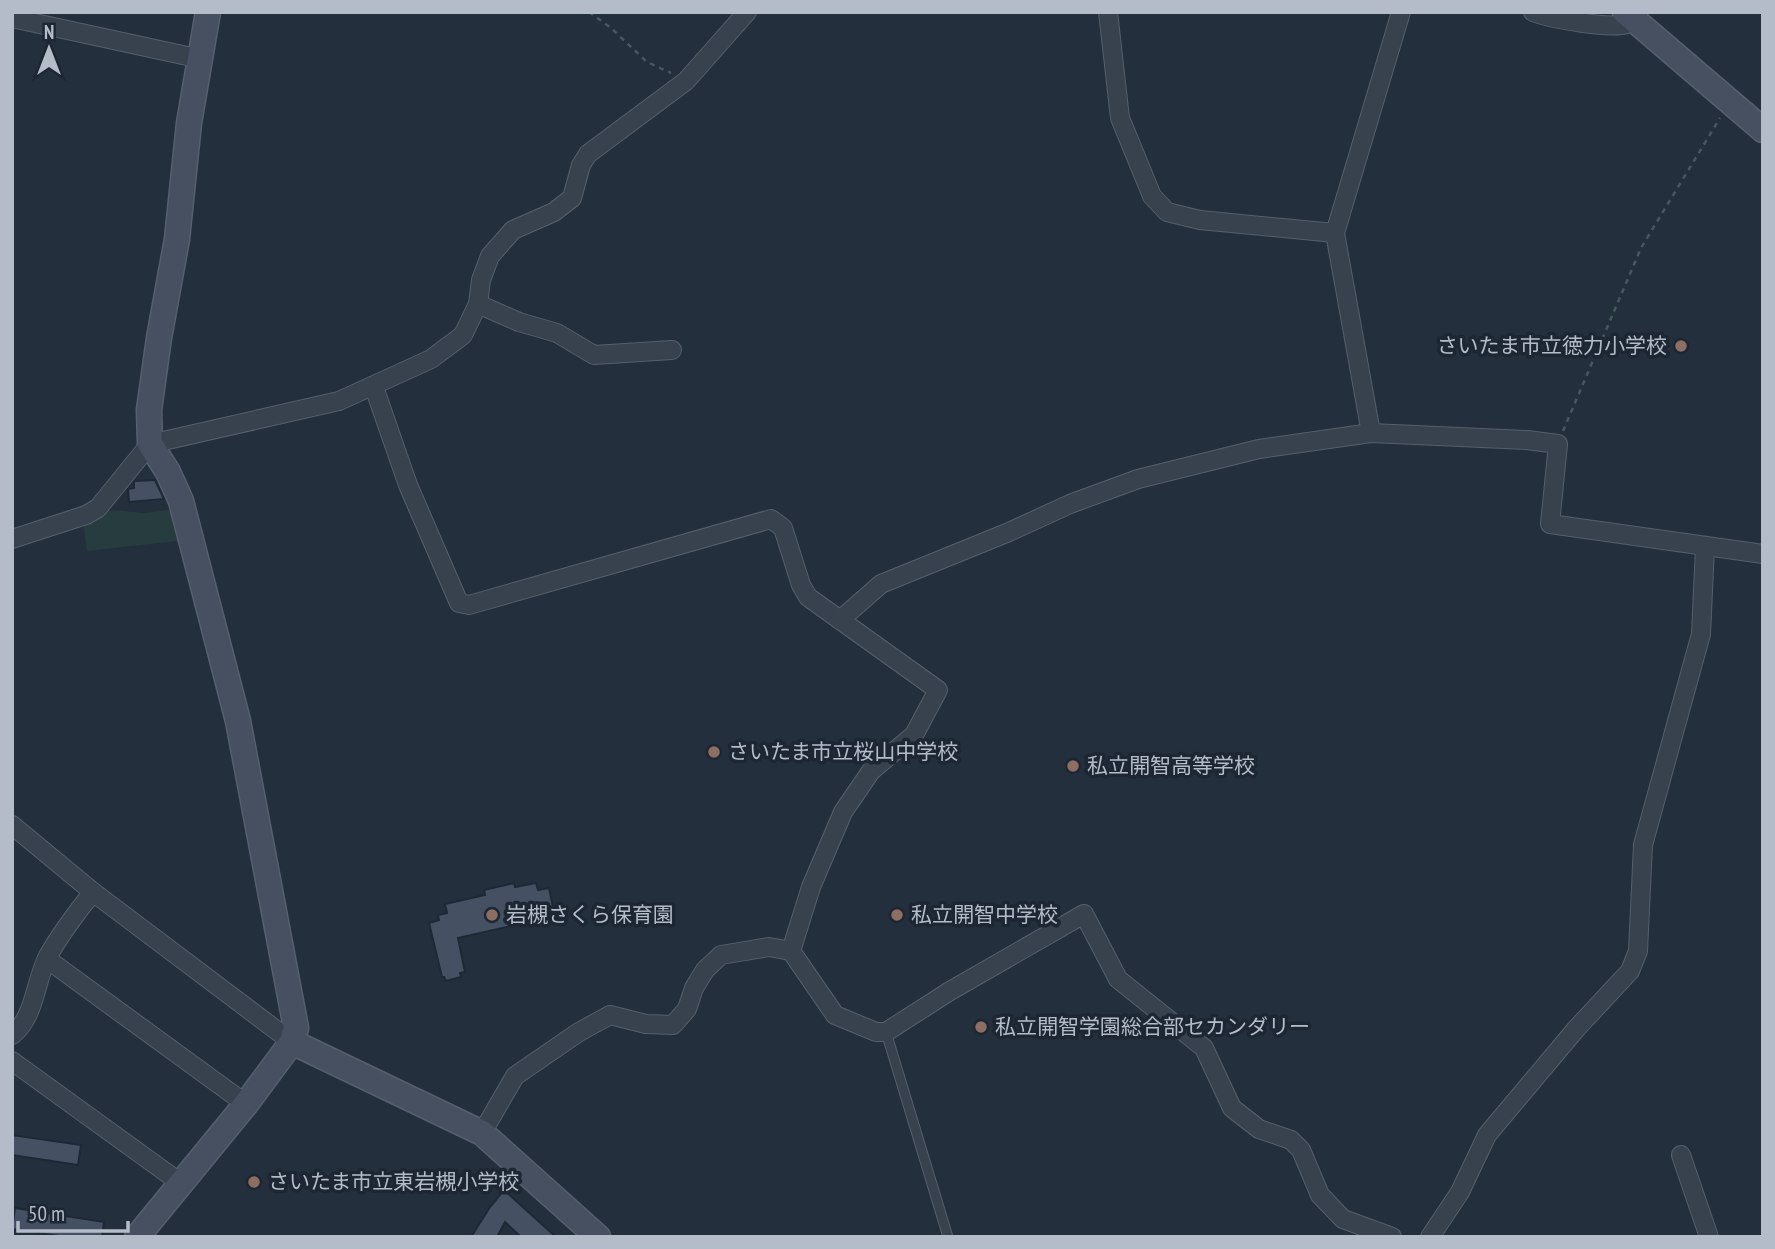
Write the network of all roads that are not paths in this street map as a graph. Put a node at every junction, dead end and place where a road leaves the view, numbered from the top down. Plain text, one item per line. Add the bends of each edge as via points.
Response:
1 (208, 12) edge
2 (747, 12) edge
3 (1108, 12) edge
4 (1401, 12) edge
5 (1533, 12) edge
6 (1632, 15) edge
7 (12, 18) edge
8 (201, 59) junction
9 (1763, 130) edge
10 (1335, 233) junction
11 (478, 304) junction
12 (672, 350) dead end
13 (374, 387) junction
14 (1371, 433) junction
15 (150, 444) junction
16 (12, 540) edge
17 (1705, 547) junction
18 (1763, 554) edge
19 (840, 620) junction
20 (12, 825) edge
21 (93, 892) junction
22 (791, 951) junction
23 (47, 959) junction
24 (886, 1032) junction
25 (12, 1035) edge
26 (292, 1042) junction
27 (12, 1061) edge
28 (246, 1104) junction
29 (482, 1133) junction
30 (1681, 1155) dead end
31 (182, 1184) junction
32 (137, 1237) edge
33 (598, 1237) edge
34 (948, 1237) edge
35 (1392, 1237) edge
36 (1430, 1237) edge
37 (1709, 1237) edge

1 - 8 street
2 - 11 street via 686,81 589,154 572,198 554,212 513,230 490,256
3 - 10 street via 1120,118 1152,196 1167,212 1200,220
4 - 10 street
5 - 6 street via 1601,25 1626,24
6 - 9 street
7 - 8 street
8 - 15 street via 149,410
10 - 14 street
11 - 12 street via 557,333 594,355
11 - 13 street via 463,335 432,359
13 - 15 street via 339,401
13 - 19 street via 408,485 459,603 469,605 771,519 783,528 808,597
14 - 17 street via 1558,444 1550,523
14 - 19 street via 1259,449 1138,479 881,584
15 - 16 street via 98,508
15 - 26 street via 181,501 238,721 296,1028
17 - 18 street
17 - 36 street via 1701,634 1643,845 1638,951 1630,971 1487,1135 1460,1192
19 - 22 street via 938,690 914,735 870,771 843,812 811,887
20 - 21 street
21 - 23 street
21 - 26 street
22 - 24 street via 835,1015
22 - 29 street via 769,947 721,954 705,970 687,1009 673,1025 610,1016 579,1032 515,1076
23 - 25 street via 23,1028
23 - 28 street
24 - 34 lane
24 - 35 street via 1084,914 1118,979 1204,1048 1233,1108 1259,1129 1291,1140 1301,1150 1320,1195 1343,1219
26 - 28 street
26 - 29 street
27 - 31 street
28 - 31 street
29 - 33 street
30 - 37 street
31 - 32 street

